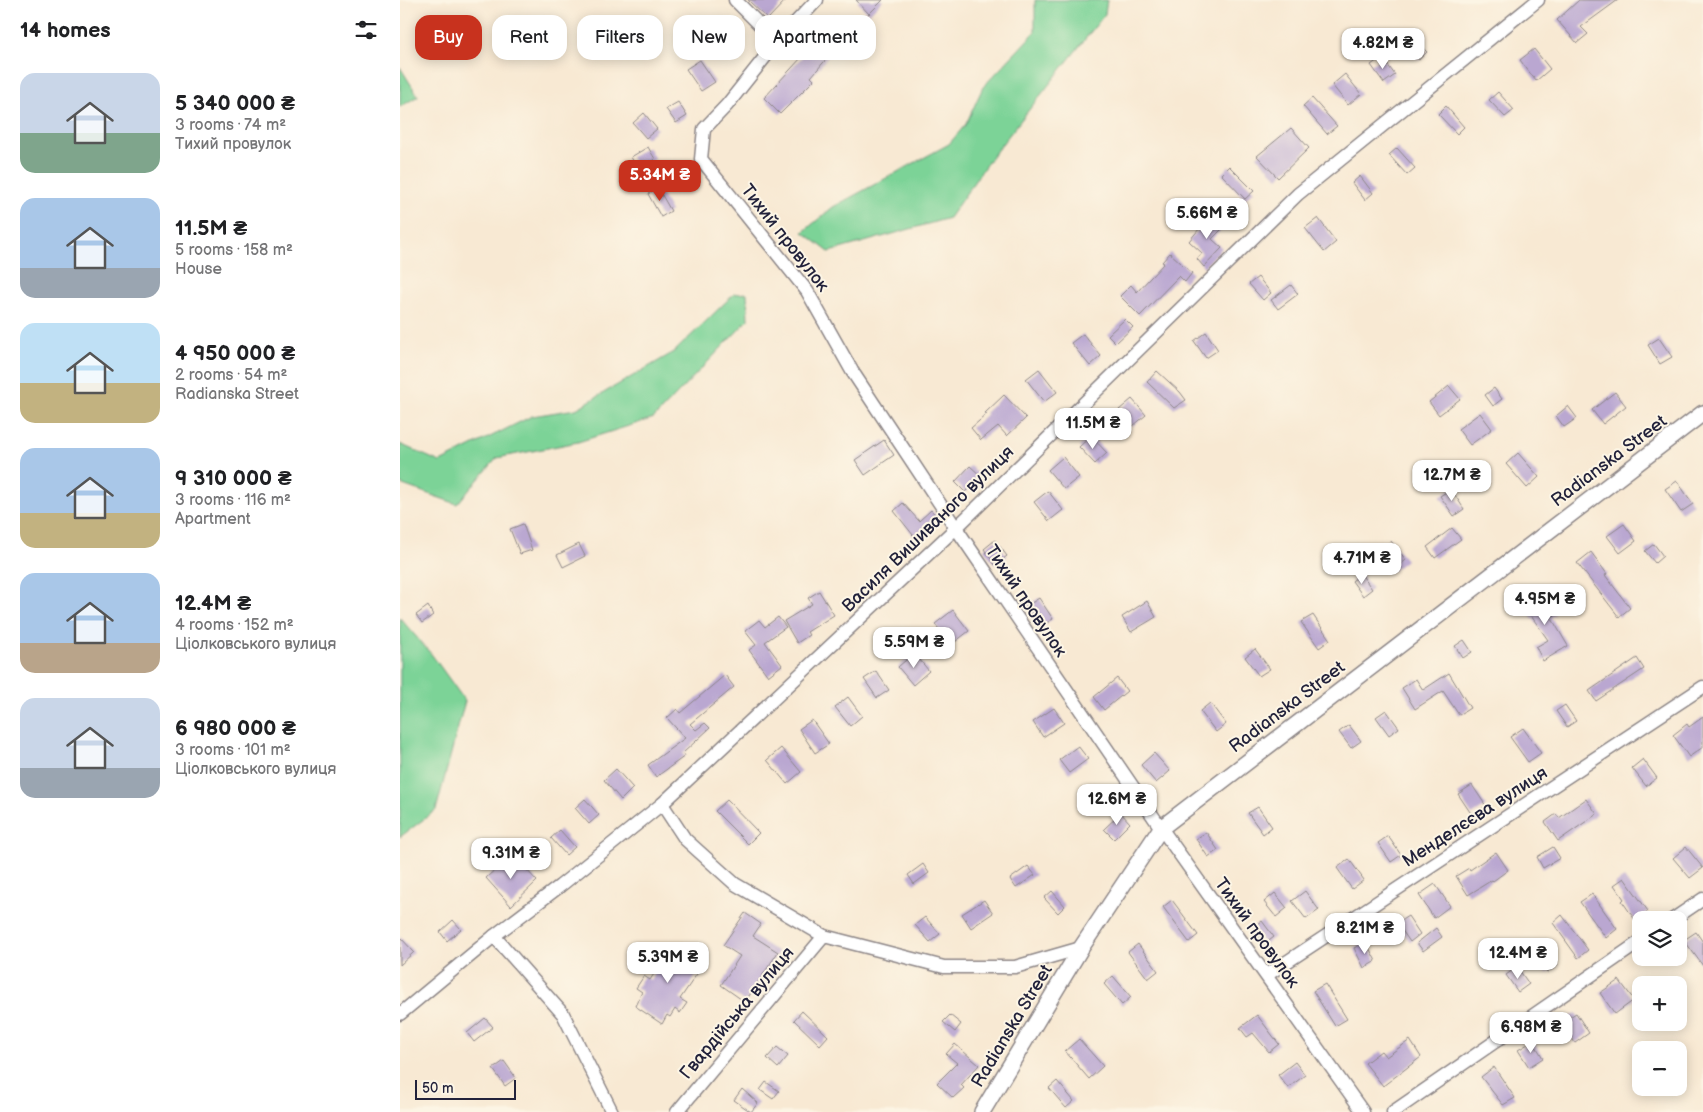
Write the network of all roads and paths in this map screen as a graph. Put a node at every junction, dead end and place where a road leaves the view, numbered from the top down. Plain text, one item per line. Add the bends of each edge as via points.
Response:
1 (735, 0) edge
2 (817, 0) edge
3 (1538, 0) edge
4 (803, 15) edge
5 (755, 20) edge
6 (763, 60) edge
7 (1703, 413) edge
8 (956, 528) junction
9 (1703, 687) edge
10 (662, 804) junction
11 (1161, 828) junction
12 (1703, 899) edge
13 (1685, 911) edge
14 (494, 936) junction
15 (824, 936) junction
16 (1632, 947) edge
17 (1081, 948) junction
18 (1267, 975) junction
19 (400, 1014) edge
20 (612, 1112) edge
21 (677, 1112) edge
22 (982, 1112) edge
23 (1363, 1112) edge
24 (1393, 1112) edge

1 - 5 street
2 - 4 street, Тихий провулок
3 - 8 street, Василя Вишиваного вулиця via 1298,194
6 - 8 street, Тихий провулок via 704,130 701,159 807,291 852,371
7 - 11 street, Radianska Street
8 - 10 street, Василя Вишиваного вулиця
8 - 11 street, Тихий провулок
9 - 18 street, Менделєєва вулиця
10 - 14 street, Василя Вишиваного вулиця
10 - 15 street via 685,839 735,884
11 - 17 street, Radianska Street
11 - 18 street, Тихий провулок
12 - 13 street
14 - 19 street, Василя Вишиваного вулиця
14 - 20 street via 563,1014
15 - 17 street via 944,967 1015,967
15 - 21 street, Гвардійська вулиця
16 - 24 street
17 - 22 street, Radianska Street
18 - 23 street, Тихий провулок

